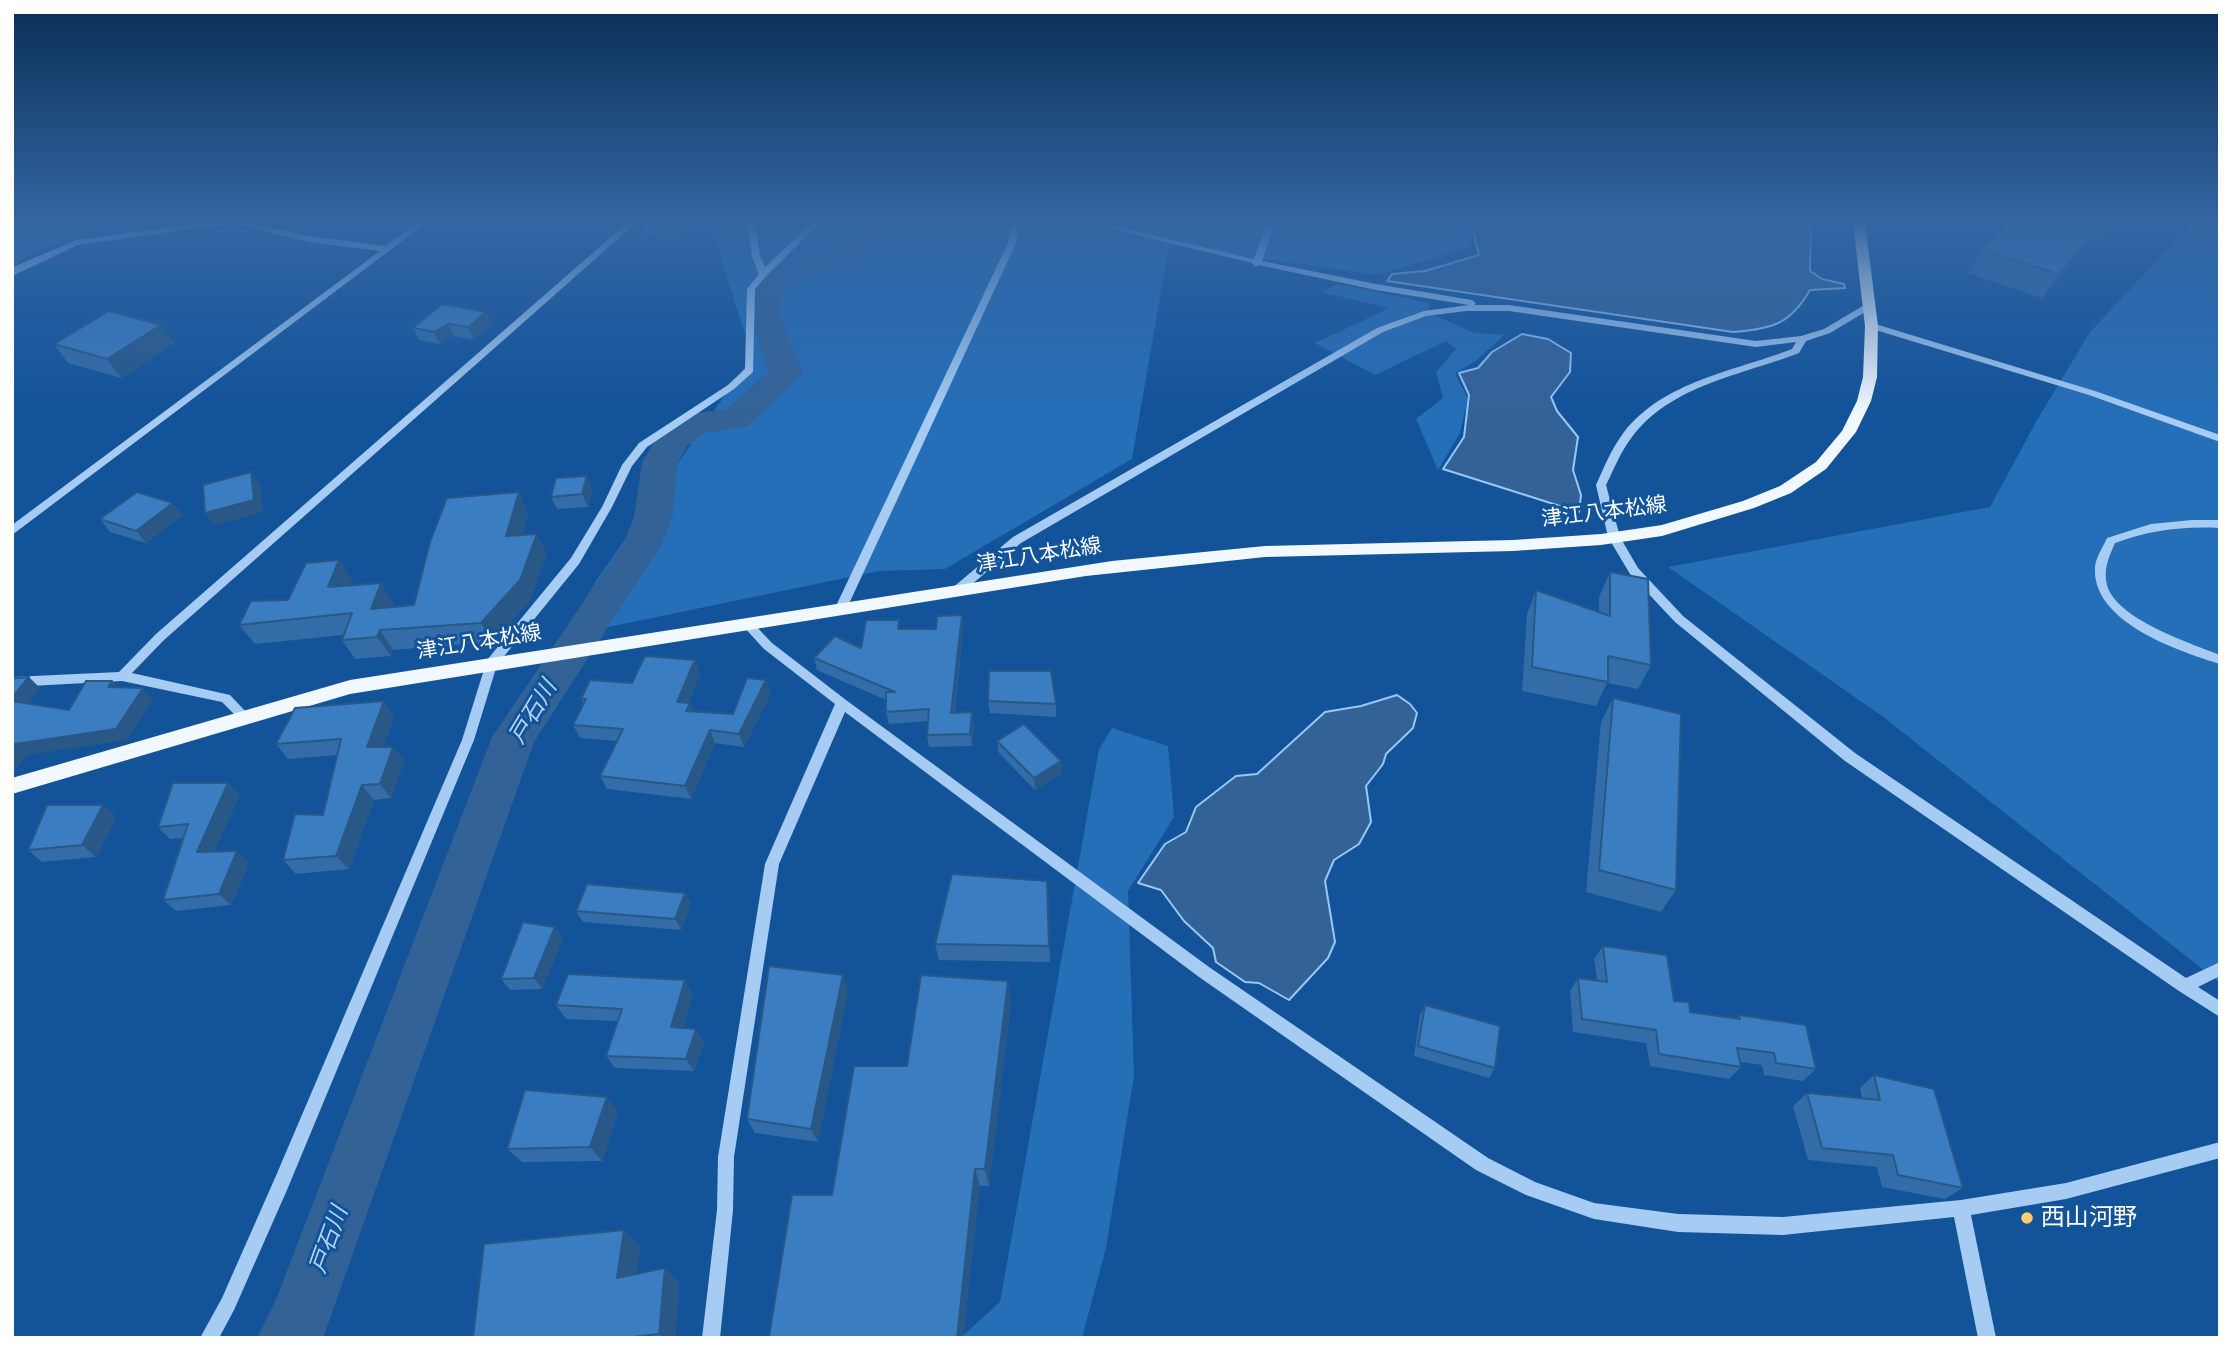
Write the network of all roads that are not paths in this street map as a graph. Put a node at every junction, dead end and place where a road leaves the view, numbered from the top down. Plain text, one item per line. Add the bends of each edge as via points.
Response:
1 (337, 286) edge
2 (560, 286) edge
3 (753, 286) edge
4 (992, 286) edge
5 (1373, 286) edge
6 (1867, 286) edge
7 (1869, 306) junction
8 (1509, 308) junction
9 (1872, 326) junction
10 (1802, 339) junction
11 (2220, 439) edge
12 (2220, 524) edge
13 (12, 531) edge
14 (1614, 537) junction
15 (955, 592) junction
16 (841, 608) junction
17 (748, 625) junction
18 (2220, 660) edge
19 (491, 663) junction
20 (122, 676) junction
21 (12, 682) edge
22 (842, 703) junction
23 (245, 718) junction
24 (12, 786) edge
25 (2220, 969) edge
26 (2184, 986) junction
27 (2220, 1010) edge
28 (2220, 1150) edge
29 (1961, 1209) junction
30 (209, 1338) edge
31 (711, 1338) edge
32 (1987, 1338) edge

1 - 13 street
2 - 20 street via 160,636
3 - 19 street via 750,370 643,445 627,465 575,561
4 - 16 street
5 - 8 street
6 - 7 main road, 津江八本松線
7 - 9 main road, 津江八本松線
7 - 10 street via 1827,331
8 - 10 street via 1756,344
8 - 15 street via 1424,314 1380,330 1017,540
9 - 11 street via 2092,393
9 - 14 main road, 津江八本松線 via 1869,386 1862,406 1841,443 1816,470 1791,487 1751,503 1681,526
10 - 14 street via 1796,351 1661,404 1630,431 1601,485
12 - 18 street via 2173,523 2134,531 2111,541 2099,566 2104,593 2139,626
14 - 15 main road, 津江八本松線 via 1184,557
14 - 26 street via 1634,571 1679,619 1850,757
15 - 16 main road, 津江八本松線
16 - 17 main road, 津江八本松線
17 - 19 main road, 津江八本松線
17 - 22 street
19 - 23 main road, 津江八本松線 via 350,687
19 - 30 street via 468,740 281,1184
20 - 21 street
20 - 23 street via 226,698
22 - 29 street via 1204,972 1482,1164 1532,1189 1594,1211 1678,1223 1783,1226
22 - 31 street via 772,864 726,1157
23 - 24 main road, 津江八本松線
25 - 26 street
26 - 27 street
28 - 29 street via 2066,1191
29 - 32 street

